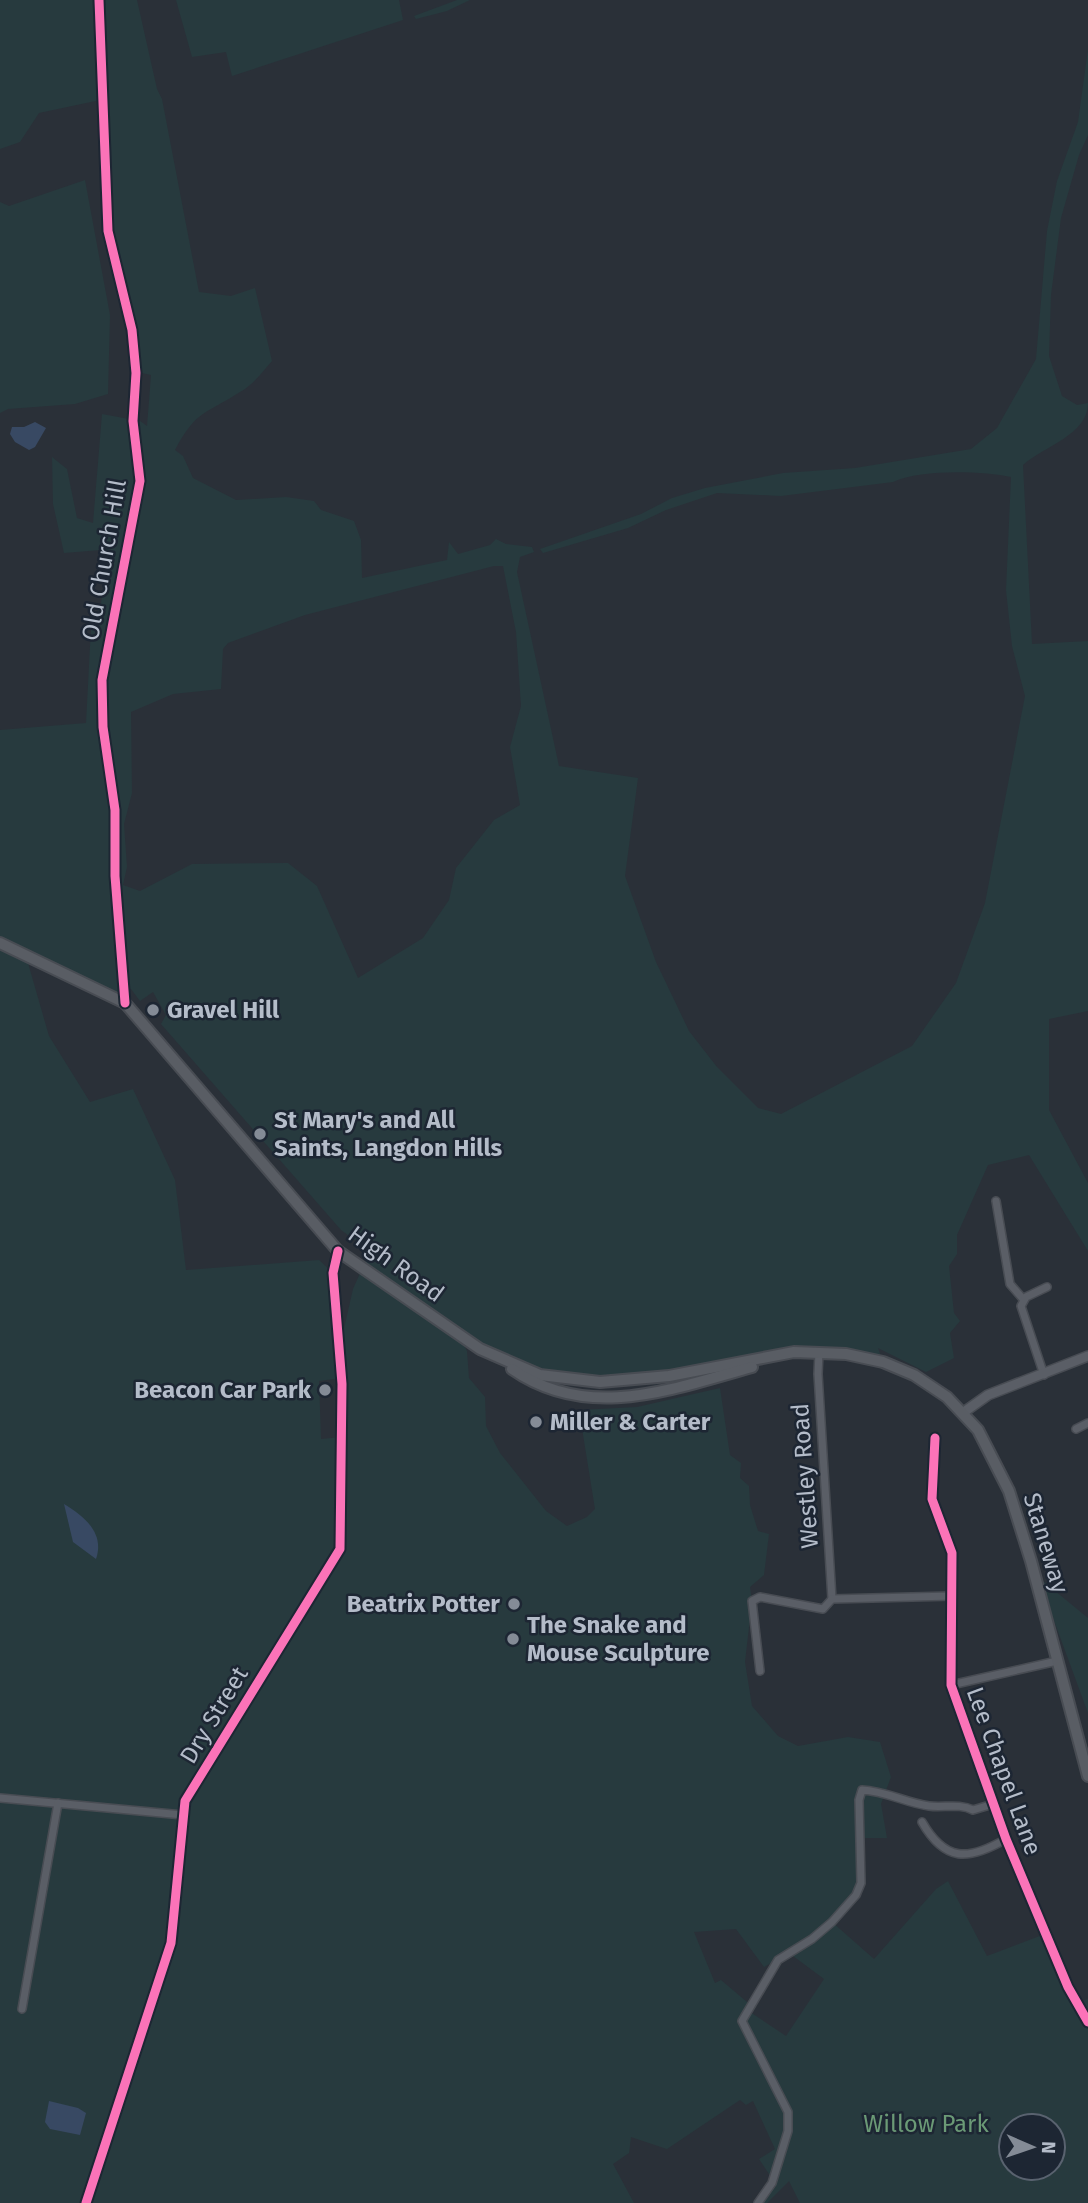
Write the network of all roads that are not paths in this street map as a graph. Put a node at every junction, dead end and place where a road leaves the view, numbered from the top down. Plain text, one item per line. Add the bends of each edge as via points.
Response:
1 (99, 0) edge
2 (0, 943) edge
3 (125, 1003) junction
4 (996, 1201) dead end
5 (338, 1251) junction
6 (1047, 1287) dead end
7 (1023, 1299) junction
8 (819, 1352) junction
9 (491, 1354) junction
10 (1088, 1356) edge
11 (1044, 1375) junction
12 (964, 1412) junction
13 (1088, 1423) edge
14 (1076, 1429) dead end
15 (935, 1438) dead end
16 (952, 1597) junction
17 (832, 1599) junction
18 (1057, 1661) junction
19 (760, 1671) dead end
20 (951, 1685) junction
21 (1088, 1776) edge
22 (0, 1798) edge
23 (58, 1803) junction
24 (993, 1804) junction
25 (183, 1815) junction
26 (922, 1822) dead end
27 (1006, 1839) junction
28 (22, 2009) dead end
29 (1088, 2022) edge
30 (86, 2203) edge
31 (758, 2203) edge

1 - 3 street, Old Church Hill via 108,231 131,330 140,481 102,680 103,727 115,810
2 - 3 main road
3 - 5 main road, High Road
4 - 7 street via 1009,1281
5 - 9 main road, High Road
5 - 25 street, Dry Street via 333,1273 342,1384 340,1549 185,1801
6 - 7 street
7 - 11 street via 1022,1315
8 - 9 main road, High Road via 600,1382 540,1376
8 - 9 main road, High Road via 671,1391 581,1398 547,1390
8 - 12 main road, High Road via 883,1362 931,1386
8 - 17 street, Westley Road
10 - 11 street
11 - 12 street via 988,1395
12 - 18 main road, Staneway via 987,1444 1009,1491
13 - 14 street
15 - 16 street, Lee Chapel Lane via 932,1499 952,1553
16 - 17 street
16 - 20 street, Lee Chapel Lane
17 - 19 street via 823,1609 760,1597 752,1601
18 - 20 street
18 - 21 main road, Staneway
20 - 24 street, Lee Chapel Lane
22 - 23 street
23 - 25 street
23 - 28 street
24 - 27 street, Lee Chapel Lane
24 - 31 street via 973,1810 927,1806 862,1790 861,1883 856,1895 812,1939 778,1959 743,2021 788,2112 788,2131 772,2183
25 - 30 street, Dry Street via 171,1943
26 - 27 street via 934,1842 948,1852 975,1854
27 - 29 street, Lee Chapel Lane via 1068,1987

